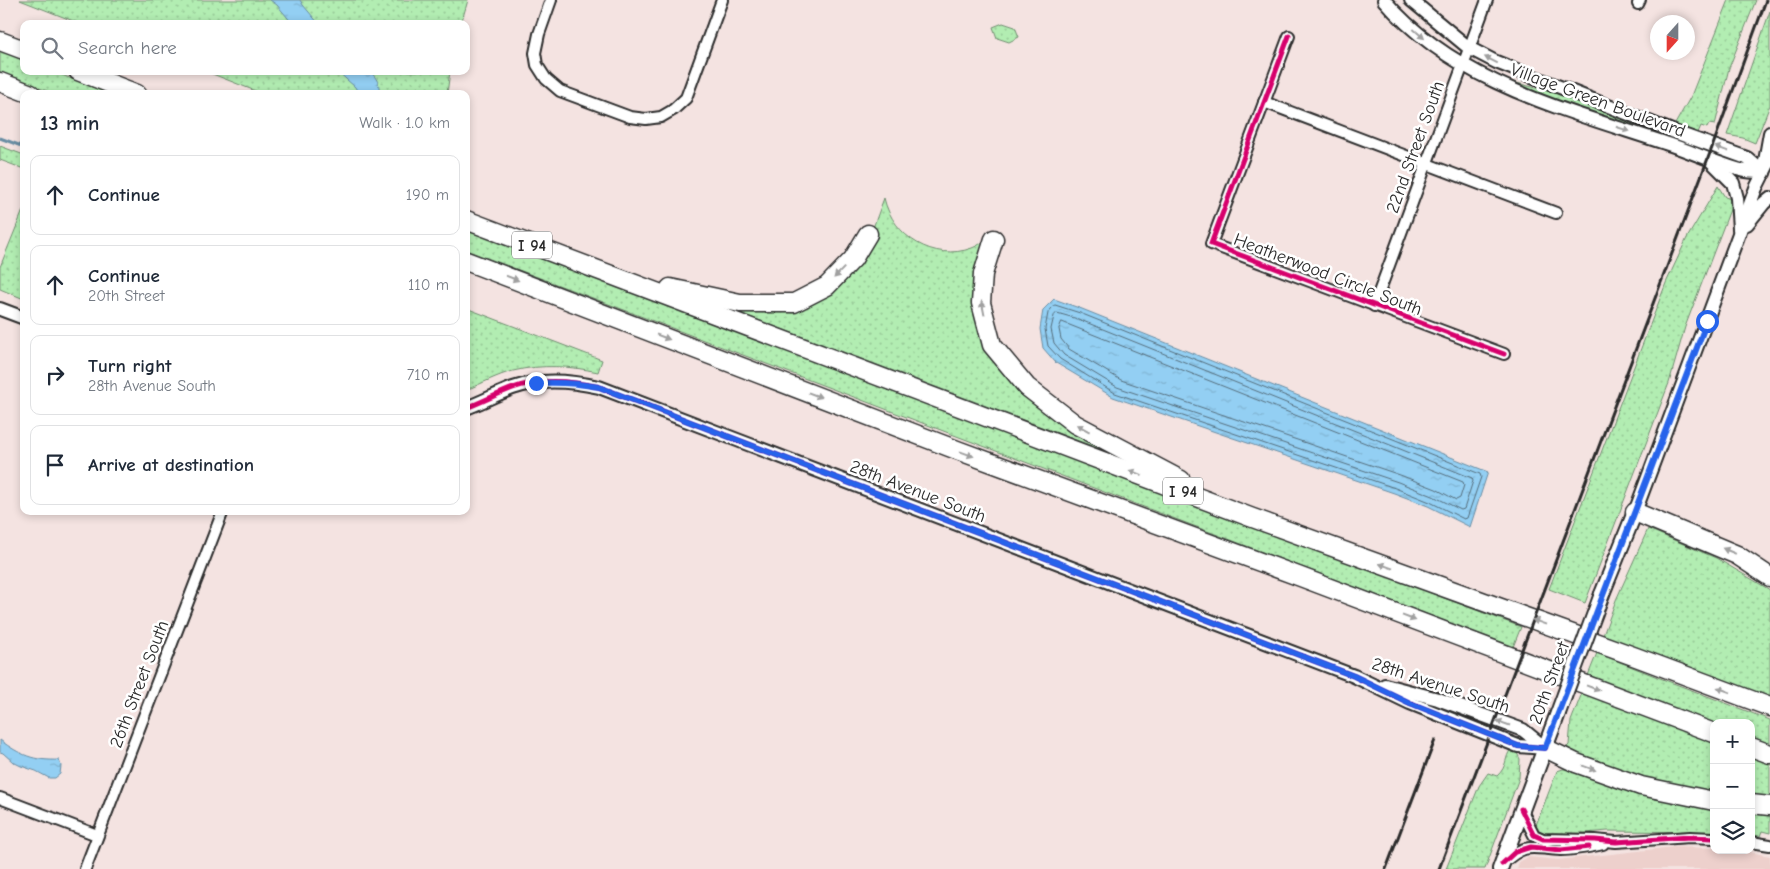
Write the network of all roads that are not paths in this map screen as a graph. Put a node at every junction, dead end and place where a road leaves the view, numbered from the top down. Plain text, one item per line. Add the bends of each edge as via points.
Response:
1 (551, 0) edge
2 (722, 0) edge
3 (1384, 0) edge
4 (1411, 0) edge
5 (1487, 0) edge
6 (1289, 36) dead end
7 (0, 41) edge
8 (20, 48) edge
9 (1469, 48) junction
10 (1463, 65) junction
11 (88, 75) edge
12 (0, 82) edge
13 (21, 90) edge
14 (127, 90) edge
15 (1264, 102) junction
16 (1770, 133) edge
17 (1708, 158) junction
18 (1770, 160) edge
19 (1426, 163) junction
20 (1767, 174) edge
21 (1770, 198) edge
22 (1556, 213) dead end
23 (470, 222) edge
24 (868, 234) dead end
25 (1739, 234) junction
26 (994, 239) dead end
27 (470, 263) edge
28 (597, 270) junction
29 (1374, 306) junction
30 (0, 309) edge
31 (20, 316) edge
32 (1504, 354) dead end
33 (470, 406) edge
34 (1635, 512) junction
35 (221, 515) edge
36 (1250, 517) junction
37 (1770, 577) edge
38 (1770, 707) edge
39 (1710, 731) edge
40 (1545, 748) junction
41 (1755, 748) edge
42 (1770, 754) edge
43 (0, 798) edge
44 (1710, 800) edge
45 (1755, 804) edge
46 (1770, 806) edge
47 (1521, 809) junction
48 (97, 835) junction
49 (1710, 838) edge
50 (1616, 842) junction
51 (1755, 843) edge
52 (1770, 845) edge
53 (1501, 867) edge
54 (85, 869) edge

1 - 2 street via 535,52 546,79 560,91 630,117 646,119 661,117 686,98
3 -> 10 street, Village Green Boulevard via 1428,42
4 - 9 street
5 - 9 street, 22nd Street South
6 - 15 street, Heatherwood Circle South
7 - 8 highway
9 - 10 street, 22nd Street South
20 -> 9 street via 1747,158 1511,68
10 -> 17 street, Village Green Boulevard via 1576,114
10 - 19 street, 22nd Street South
11 - 14 highway
12 - 13 highway
15 - 19 street
15 - 29 street, Heatherwood Circle South via 1210,244
16 - 20 street
17 - 20 street, Village Green Boulevard via 1742,170
17 - 25 street via 1733,183
18 - 20 street
19 - 22 street
19 - 29 street, 22nd Street South
20 - 25 street
21 - 25 street
23 - 28 highway, I 94
24 -> 28 highway via 853,259 827,286 794,303 740,303
25 - 34 street
36 -> 26 highway via 1075,424 1027,387 992,345 981,303 982,274
27 -> 39 highway, I 94 via 948,447
36 -> 28 highway, I 94
29 - 32 street, Heatherwood Circle South
30 - 31 street
33 - 40 street, 28th Avenue South via 515,387 536,383 599,387 1354,676 1410,703 1518,746
37 -> 34 highway via 1737,555
34 - 40 main road, 20th Street, bridge
35 - 48 street, 26th Street South
38 -> 36 highway, I 94
40 -> 44 highway via 1576,763 1641,786
40 - 47 main road, 20th Street
41 - 42 highway
43 - 48 street
45 - 46 highway
47 - 50 street via 1538,838
47 - 53 main road, 20th Street
48 - 54 street, 26th Street South
49 - 50 street
50 - 53 street via 1561,850 1531,847 1515,852
51 - 52 street

